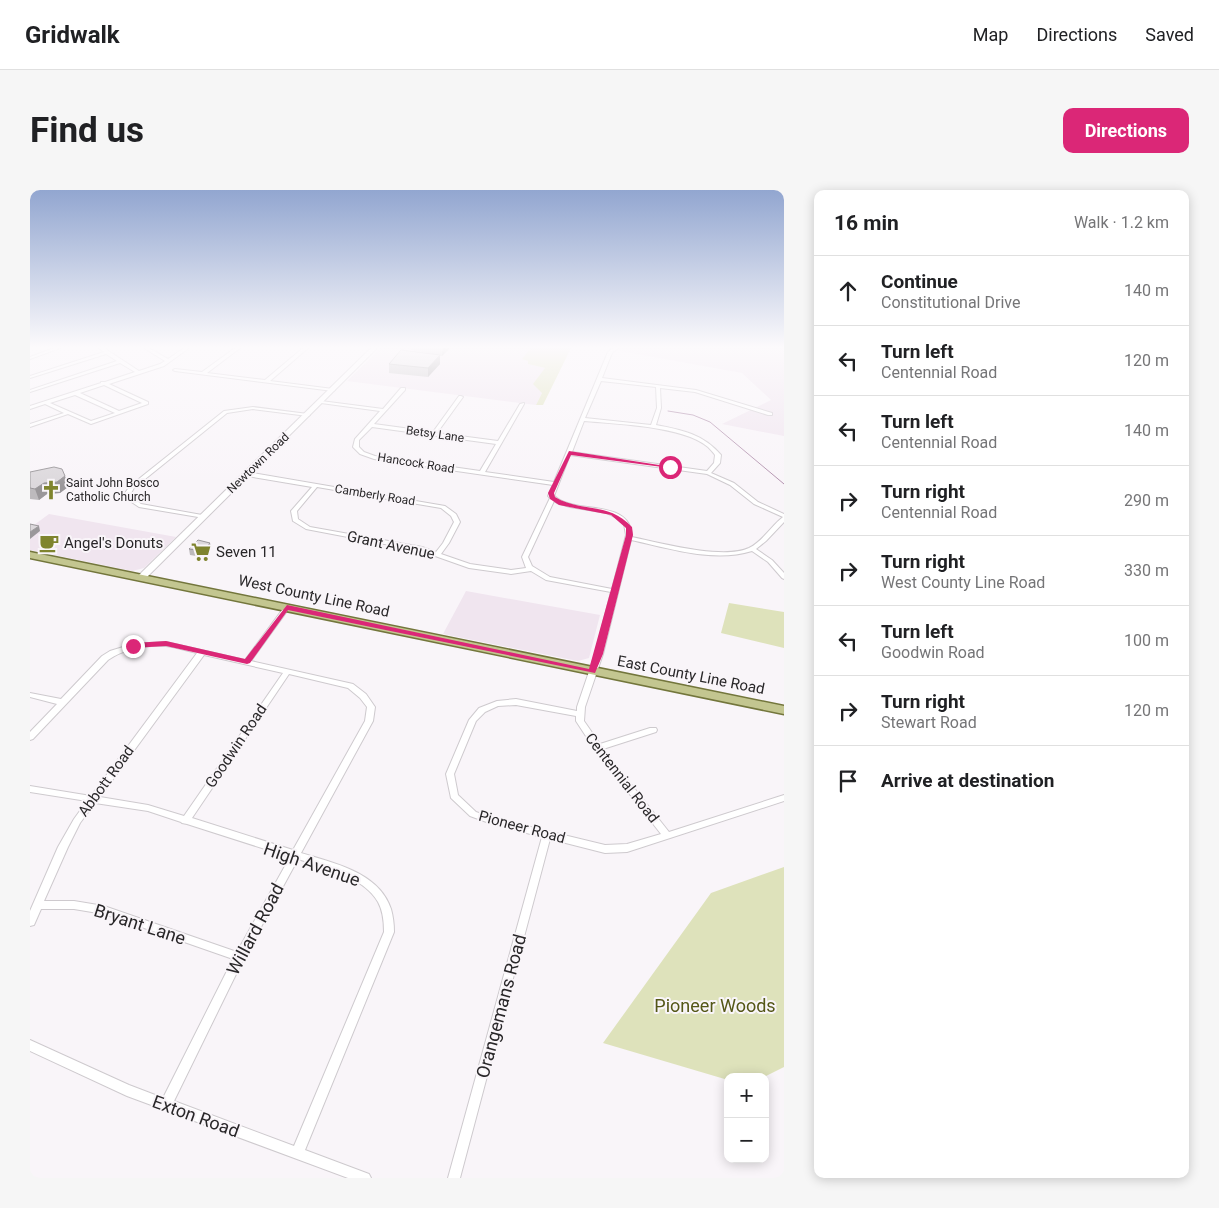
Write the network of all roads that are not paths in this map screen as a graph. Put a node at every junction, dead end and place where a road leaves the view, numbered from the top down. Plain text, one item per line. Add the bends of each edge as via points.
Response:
1 (71, 394) edge
2 (77, 394) edge
3 (127, 394) edge
4 (329, 394) edge
5 (397, 394) edge
6 (593, 394) edge
7 (658, 394) edge
8 (708, 394) edge
9 (461, 397) dead end
10 (46, 402) junction
11 (321, 402) junction
12 (522, 404) dead end
13 (30, 408) edge
14 (383, 410) junction
15 (68, 413) junction
16 (120, 413) junction
17 (770, 414) dead end
18 (308, 415) junction
19 (583, 419) junction
20 (370, 425) junction
21 (30, 426) edge
22 (653, 428) junction
23 (434, 434) junction
24 (499, 443) junction
25 (569, 453) junction
26 (482, 473) junction
27 (708, 473) junction
28 (247, 474) junction
29 (554, 484) junction
30 (316, 485) junction
31 (552, 498) junction
32 (202, 517) junction
33 (784, 518) edge
34 (629, 538) junction
35 (752, 549) junction
36 (438, 554) junction
37 (30, 555) edge
38 (530, 569) junction
39 (142, 577) junction
40 (784, 578) edge
41 (614, 591) junction
42 (287, 607) junction
43 (202, 652) junction
44 (247, 662) junction
45 (288, 671) junction
46 (592, 672) junction
47 (30, 695) edge
48 (62, 702) junction
49 (784, 710) edge
50 (579, 714) junction
51 (653, 730) dead end
52 (30, 737) edge
53 (598, 748) junction
54 (30, 789) edge
55 (93, 798) junction
56 (784, 798) edge
57 (185, 821) junction
58 (547, 835) junction
59 (667, 836) junction
60 (294, 856) junction
61 (38, 905) junction
62 (30, 922) edge
63 (239, 957) junction
64 (30, 1044) edge
65 (166, 1106) junction
66 (297, 1153) junction
67 (365, 1178) edge
68 (454, 1178) edge

1 - 10 street
2 - 16 street
3 - 16 street via 146,403
4 - 11 street, Newtown Road
5 - 14 street, Hancock Road
6 - 19 street
7 - 22 street via 659,408
8 - 17 street
9 - 23 street
10 - 13 street
10 - 15 street
11 - 14 street
11 - 18 street, Newtown Road
12 - 24 street
14 - 20 street, Hancock Road
15 - 16 street via 87,422
15 - 21 street
18 - 28 street, Newtown Road
18 - 32 street via 247,408 222,414 132,486 128,493 129,498 139,505
19 - 22 street
19 - 25 street
20 - 23 street, Betsy Lane
20 - 26 street, Hancock Road via 356,443 366,455
22 - 27 street via 689,434 713,448 718,461
23 - 24 street, Betsy Lane
24 - 26 street
25 - 27 street
25 - 29 street
26 - 29 street, Hancock Road
27 - 33 street via 732,484 756,503
28 - 30 street, Camberly Road
28 - 32 street, Newtown Road
29 - 31 street
30 - 36 street, Camberly Road via 434,504 448,510 457,524
30 - 36 street, Grant Avenue via 294,511 294,518 301,525
31 - 34 street via 619,517 629,527
31 - 38 street via 525,557
32 - 39 street, Newtown Road
33 - 35 street
34 - 35 street via 716,553 739,553
34 - 41 street, Centennial Road
35 - 40 street via 770,561
36 - 38 street, Grant Avenue via 469,566 511,572
37 - 39 main road, West County Line Road
38 - 41 street via 553,580
39 - 42 main road, West County Line Road
41 - 46 street, Centennial Road
42 - 44 street
42 - 46 main road, West County Line Road
43 - 44 street
43 - 48 street via 166,644 144,644 123,649 105,658
43 - 55 street, Abbott Road
44 - 45 street
45 - 57 street, Goodwin Road
45 - 60 street, Willard Road via 350,686 368,702 372,714
46 - 49 main road, East County Line Road
46 - 50 street, Centennial Road
47 - 48 street
48 - 52 street
50 - 53 street, Centennial Road via 583,727
50 - 58 street, Pioneer Road via 525,702 489,707 473,720 450,774 454,796 473,814
51 - 53 street
53 - 59 street, Centennial Road
54 - 55 street, High Avenue
55 - 57 street, High Avenue via 148,808
55 - 61 street, Abbott Road via 63,847
56 - 59 street, Pioneer Road
57 - 60 street, High Avenue
58 - 59 street, Pioneer Road via 616,849
58 - 68 street, Orangemans Road
60 - 63 street, Willard Road
60 - 66 street, High Avenue via 337,868 367,882 383,900 389,921 388,932
61 - 62 street, Abbott Road
61 - 63 street, Bryant Lane via 74,905 104,910
63 - 65 street, Willard Road
64 - 65 street, Exton Road
65 - 66 street, Exton Road
66 - 67 street, Exton Road

